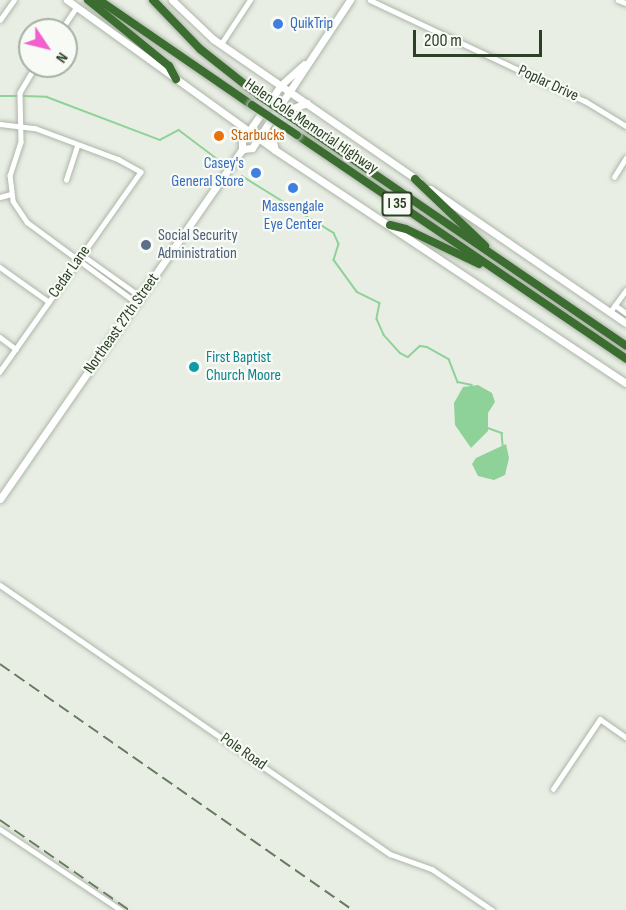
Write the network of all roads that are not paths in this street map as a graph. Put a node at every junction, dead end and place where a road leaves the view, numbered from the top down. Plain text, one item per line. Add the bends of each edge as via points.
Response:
1 (14, 0) edge
2 (67, 0) edge
3 (88, 0) edge
4 (99, 0) edge
5 (153, 0) edge
6 (161, 0) edge
7 (172, 0) edge
8 (250, 0) edge
9 (350, 0) edge
10 (370, 0) edge
11 (618, 0) edge
12 (626, 3) edge
13 (76, 8) junction
14 (69, 18) edge
15 (0, 20) edge
16 (178, 28) junction
17 (221, 44) junction
18 (304, 64) junction
19 (28, 78) edge
20 (176, 79) junction
21 (281, 85) junction
22 (292, 92) junction
23 (307, 102) junction
24 (0, 124) edge
25 (20, 124) junction
26 (626, 126) edge
27 (250, 130) junction
28 (259, 139) junction
29 (77, 146) junction
30 (243, 149) junction
31 (275, 150) junction
32 (626, 158) edge
33 (614, 177) dead end
34 (415, 179) junction
35 (66, 180) dead end
36 (11, 194) junction
37 (0, 197) edge
38 (390, 225) junction
39 (493, 256) junction
40 (79, 258) junction
41 (0, 267) edge
42 (498, 272) junction
43 (626, 290) edge
44 (139, 300) junction
45 (49, 302) junction
46 (615, 305) junction
47 (610, 312) junction
48 (626, 313) edge
49 (626, 323) edge
50 (0, 338) edge
51 (626, 346) edge
52 (16, 349) junction
53 (626, 359) edge
54 (0, 372) edge
55 (626, 383) edge
56 (0, 499) edge
57 (0, 585) edge
58 (626, 737) edge
59 (554, 789) dead end
60 (0, 829) edge
61 (121, 910) edge
62 (492, 910) edge

1 - 15 street
2 - 13 main road
3 - 20 highway via 169,66
4 - 42 highway, Helen Cole Memorial Highway / I 35, bridge
5 - 16 highway, Helen Cole Memorial Highway / I 35
6 - 16 highway
7 - 17 main road via 196,26
8 - 17 street
9 - 18 main road
10 - 26 street, Poplar Drive via 585,101
11 - 12 street
13 - 14 street
13 - 20 main road
16 - 39 highway, Helen Cole Memorial Highway / I 35, bridge via 258,95
17 - 21 main road
18 - 21 main road, Northeast 27th Street
18 - 22 main road
19 - 25 street via 21,90
20 - 27 main road
21 - 22 main road
21 - 27 main road, Northeast 27th Street
22 - 23 main road
22 - 28 main road
23 - 31 main road via 290,109 276,128
23 - 34 main road
24 - 25 street
25 - 29 street
25 - 36 street via 21,142 10,175
27 - 28 main road
27 - 30 main road, Northeast 27th Street via 242,141
28 - 30 main road, Northeast 27th Street via 252,148
28 - 31 main road
29 - 35 street
29 - 40 street, Cedar Lane via 118,159 141,172
30 - 44 main road, Northeast 27th Street
31 - 38 main road
32 - 33 street
34 - 39 highway via 470,228
34 - 47 main road
36 - 37 street
36 - 40 street via 24,218
38 - 42 highway
38 - 55 main road
39 - 51 highway, Helen Cole Memorial Highway / I 35
40 - 44 street via 85,257
40 - 45 street, Cedar Lane
41 - 45 street
42 - 53 highway, Helen Cole Memorial Highway / I 35
43 - 46 street
44 - 56 main road, Northeast 27th Street
45 - 52 street, Cedar Lane
46 - 47 street
46 - 48 street
47 - 49 main road
50 - 52 street
52 - 54 street, Cedar Lane
57 - 62 street, Pole Road via 390,854 432,869
58 - 59 street via 600,718
60 - 61 street

